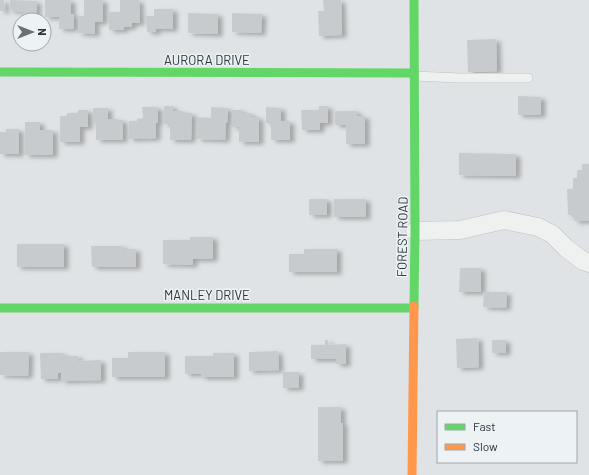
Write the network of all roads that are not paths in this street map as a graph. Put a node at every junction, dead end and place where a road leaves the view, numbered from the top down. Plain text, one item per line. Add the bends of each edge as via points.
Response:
1 (414, 0) edge
2 (0, 72) edge
3 (414, 74) junction
4 (528, 78) dead end
5 (415, 231) junction
6 (589, 263) edge
7 (0, 308) edge
8 (414, 308) junction
9 (412, 475) edge

1 - 3 street, FOREST ROAD
2 - 3 street, AURORA DRIVE
3 - 4 lane via 460,78
3 - 5 street, FOREST ROAD
5 - 6 street via 460,230 504,220 538,227 552,234 566,248
5 - 8 street, FOREST ROAD
7 - 8 street, MANLEY DRIVE
8 - 9 street, FOREST ROAD

